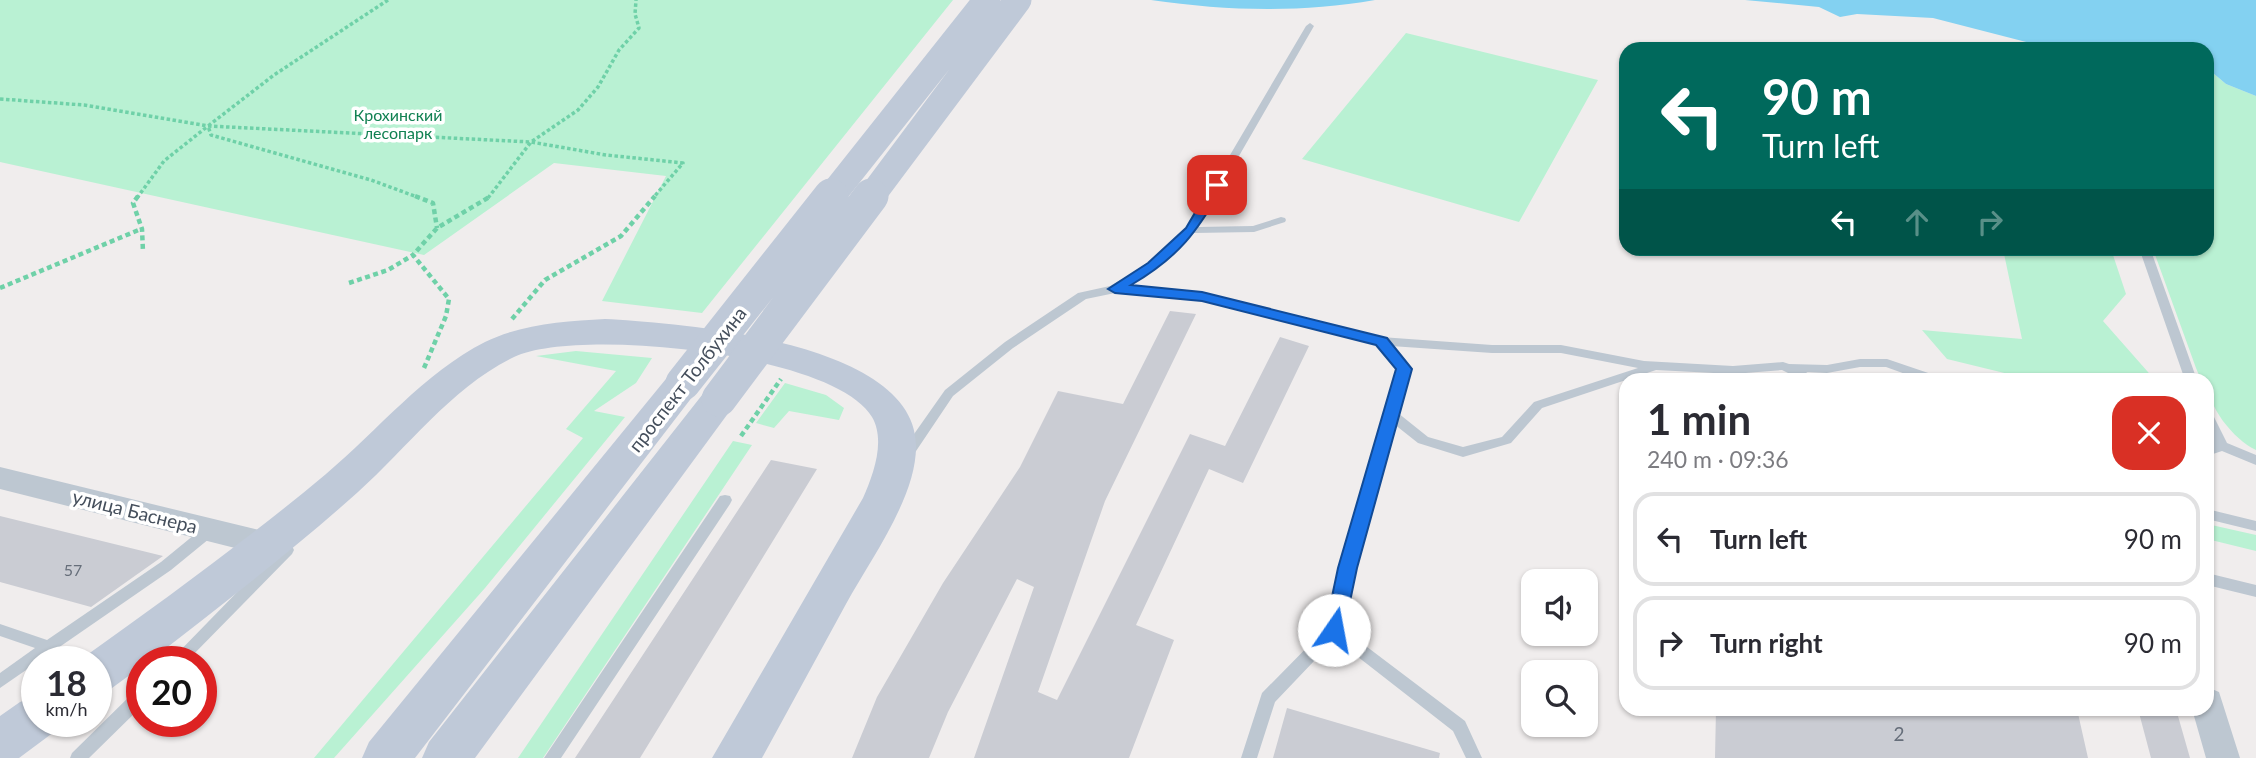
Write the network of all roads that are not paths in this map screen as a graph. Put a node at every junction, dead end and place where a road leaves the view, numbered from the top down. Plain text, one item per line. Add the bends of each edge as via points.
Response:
1 (987, 0) edge
2 (1018, 0) edge
3 (1310, 26) dead end
4 (1281, 220) dead end
5 (1191, 230) junction
6 (2147, 256) edge
7 (1115, 289) junction
8 (1381, 341) junction
9 (1658, 366) junction
10 (1783, 366) junction
11 (1636, 373) edge
12 (1798, 373) edge
13 (1915, 373) edge
14 (2189, 373) edge
15 (1619, 379) edge
16 (701, 391) junction
17 (1391, 415) junction
18 (2214, 429) edge
19 (2222, 446) junction
20 (2214, 449) edge
21 (2256, 460) edge
22 (367, 462) junction
23 (0, 478) edge
24 (891, 478) junction
25 (725, 500) dead end
26 (2214, 516) edge
27 (2256, 526) edge
28 (211, 530) junction
29 (271, 545) junction
30 (2214, 581) edge
31 (2256, 591) edge
32 (0, 630) edge
33 (1334, 630) junction
34 (46, 646) edge
35 (50, 646) edge
36 (192, 646) edge
37 (112, 662) edge
38 (21, 666) edge
39 (0, 681) edge
40 (126, 711) edge
41 (2211, 716) edge
42 (21, 729) edge
43 (0, 744) edge
44 (78, 758) edge
45 (386, 758) edge
46 (446, 758) edge
47 (552, 758) edge
48 (736, 758) edge
49 (1249, 758) edge
50 (1474, 758) edge
51 (2223, 758) edge

1 - 16 main road, проспект Толбухина, bridge
2 - 16 main road, проспект Толбухина, bridge
3 - 5 lane
4 - 5 lane via 1254,229
5 - 7 lane via 1153,266
6 - 14 lane
7 - 8 lane via 1202,297
7 - 24 lane via 1082,296 949,393
8 - 9 lane via 1562,349
8 - 17 lane via 1404,369
9 - 10 lane via 1733,370
9 - 11 lane
10 - 12 lane
10 - 13 lane via 1827,369 1886,363
15 - 17 lane via 1538,405 1506,440 1463,452 1423,440
16 - 45 main road, проспект Толбухина
16 - 46 main road, проспект Толбухина
17 - 33 lane
18 - 19 lane
19 - 20 lane
19 - 21 lane
22 - 24 main road via 458,378 494,353 530,339 578,332 683,338 760,351 859,384 884,405 896,427
22 - 29 main road
22 - 36 lane
23 - 28 street, улица Баснера
24 - 48 main road
25 - 47 lane
26 - 27 lane
28 - 29 street, улица Баснера
28 - 35 lane
29 - 37 main road
30 - 31 lane
32 - 34 lane
33 - 49 lane via 1268,698
33 - 50 lane via 1460,726
38 - 39 lane
40 - 44 lane
41 - 51 street
42 - 43 main road

